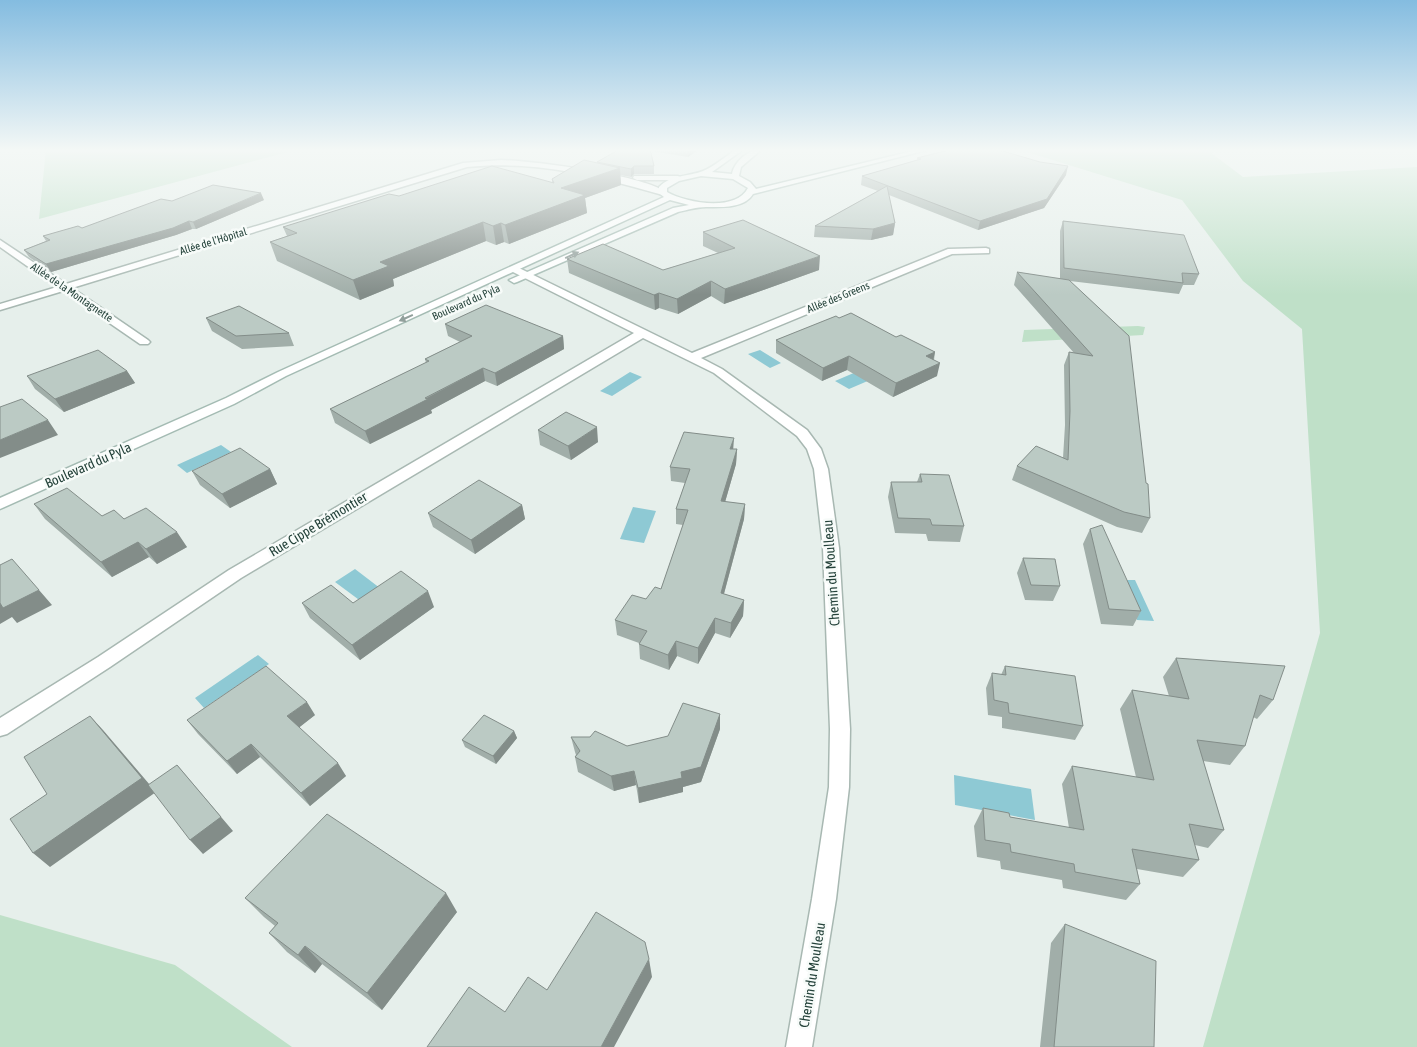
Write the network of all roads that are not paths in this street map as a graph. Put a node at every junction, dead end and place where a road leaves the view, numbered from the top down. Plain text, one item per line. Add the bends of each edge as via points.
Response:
1 (354, 198) edge
2 (661, 198) edge
3 (672, 198) edge
4 (745, 198) edge
5 (703, 205) junction
6 (0, 243) edge
7 (986, 251) dead end
8 (521, 272) junction
9 (65, 288) junction
10 (0, 307) edge
11 (644, 333) junction
12 (144, 342) dead end
13 (693, 357) junction
14 (0, 504) edge
15 (0, 728) edge
16 (799, 1047) edge

1 - 9 street, Allée de l’Hôpital
2 - 8 street, Boulevard du Pyla
3 - 5 street, Allée de l’Hôpital via 683,203
4 - 5 street via 729,204
8 -> 5 street, Boulevard du Pyla via 676,210
6 - 9 street, Allée de la Montagnette
7 - 13 street, Allée des Greens via 952,251
8 - 11 street, Chemin du Moulleau
8 - 14 street, Boulevard du Pyla via 292,379 230,401
9 - 10 street, Allée de l’Hôpital
9 - 12 street, Allée de la Montagnette
11 - 13 street, Chemin du Moulleau
11 - 15 street, Rue Cippe Brémontier via 235,574
13 - 16 street, Chemin du Moulleau via 718,371 802,433 814,448 821,469 831,548 840,729 838,788 824,899

